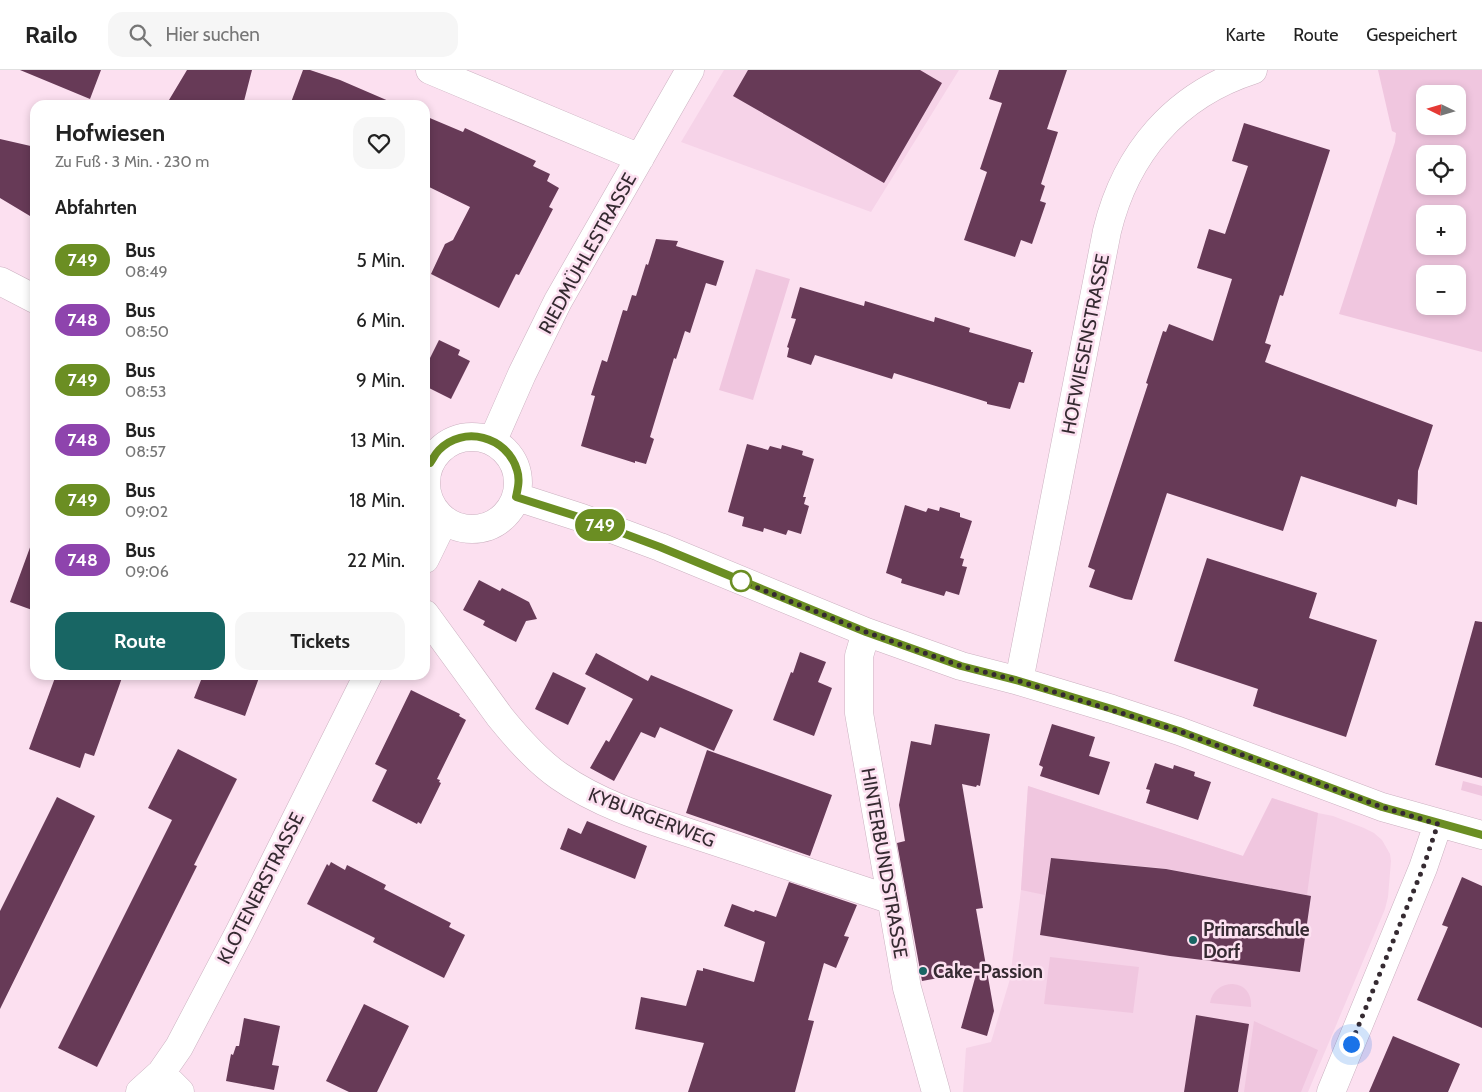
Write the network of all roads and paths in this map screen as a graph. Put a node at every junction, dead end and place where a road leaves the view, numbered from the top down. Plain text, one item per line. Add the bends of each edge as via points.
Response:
1 (430, 70) edge
2 (690, 70) edge
3 (1253, 70) edge
4 (640, 158) junction
5 (0, 281) edge
6 (30, 296) edge
7 (493, 440) junction
8 (430, 459) edge
9 (516, 497) junction
10 (430, 502) edge
11 (444, 520) junction
12 (430, 549) edge
13 (430, 621) edge
14 (866, 632) junction
15 (366, 680) edge
16 (1019, 681) junction
17 (1438, 824) junction
18 (1482, 835) edge
19 (892, 900) junction
20 (170, 1083) edge
21 (140, 1092) edge
22 (936, 1092) edge
23 (1331, 1092) edge

1 - 4 street
2 - 4 street, RIEDMÜHLESTRASSE
3 - 16 street, HOFWIESENSTRASSE via 1207,90 1170,119 1140,153 1118,196 1107,231
4 - 7 street, RIEDMÜHLESTRASSE via 558,302
5 - 6 street
7 - 8 street via 464,436 450,441
7 - 9 street via 512,458 519,484
9 - 11 street via 500,521 486,527 472,530
9 - 14 street via 660,547
10 - 11 street
11 - 12 street
13 - 19 street, KYBURGERWEG via 513,734 572,784 624,810
14 - 16 street via 961,666
14 - 19 street, HINTERBUNDSTRASSE via 860,656 859,713
15 - 20 street, KLOTENERSTRASSE via 179,1047
16 - 17 street via 1179,731 1382,807
17 - 18 street
17 - 23 street
19 - 22 street, HINTERBUNDSTRASSE via 906,988
20 - 21 street, KLOTENERSTRASSE

